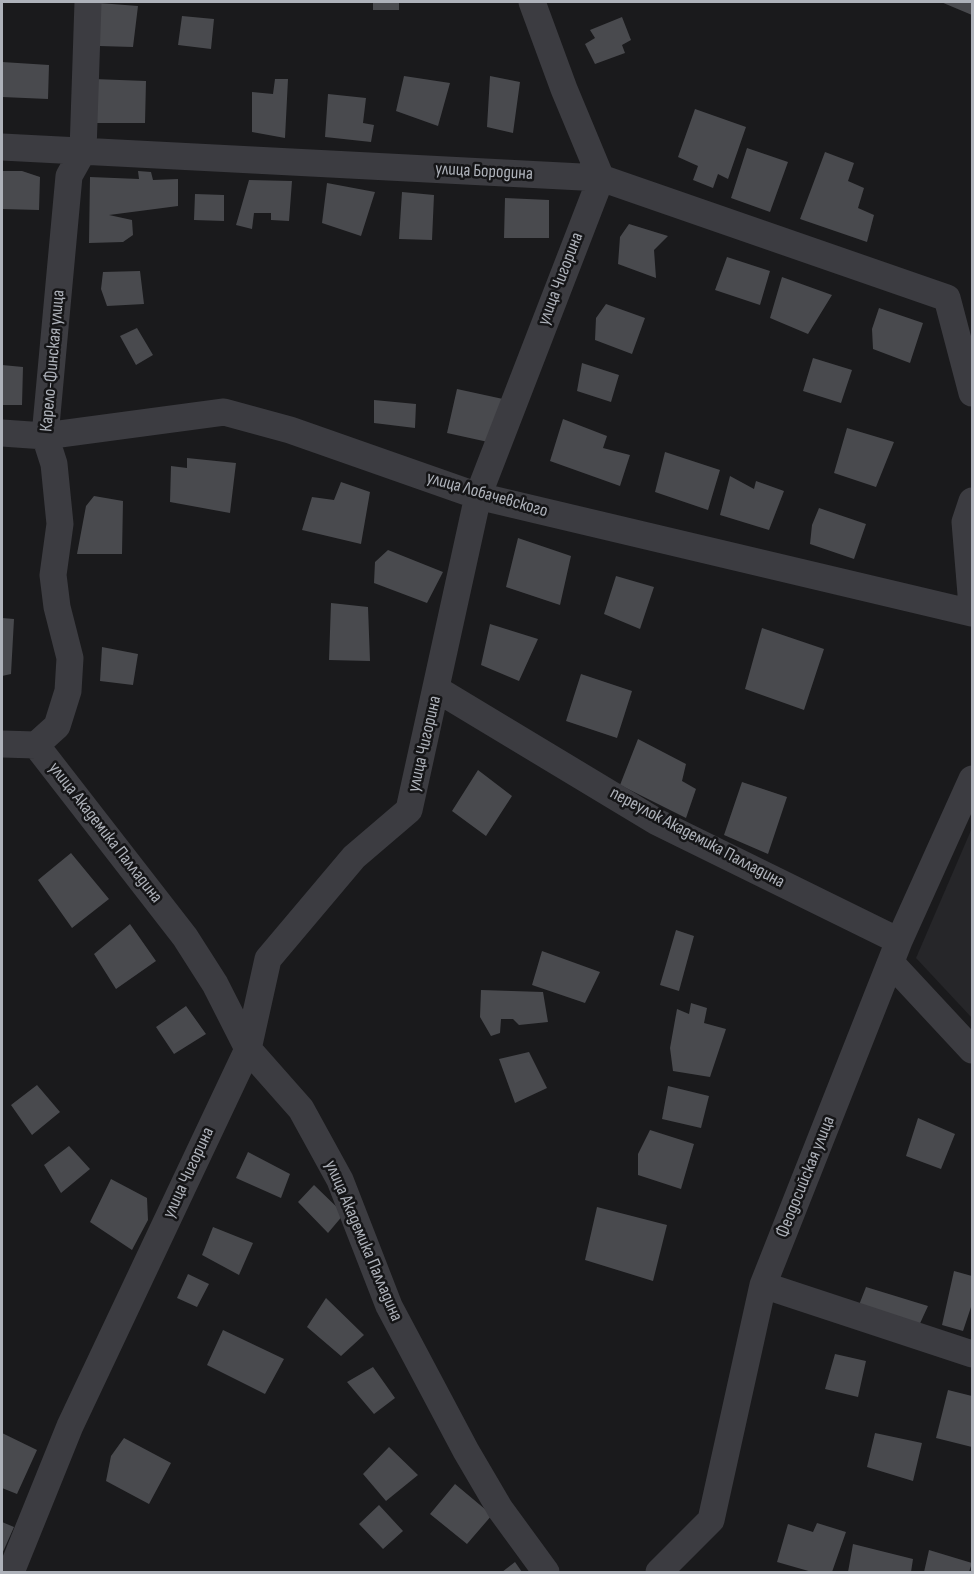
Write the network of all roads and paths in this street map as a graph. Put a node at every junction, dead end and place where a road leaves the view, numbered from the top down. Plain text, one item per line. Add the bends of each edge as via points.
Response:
1 (88, 2) edge
2 (532, 2) edge
3 (2, 147) edge
4 (83, 151) junction
5 (600, 178) junction
6 (972, 393) edge
7 (2, 433) edge
8 (45, 436) junction
9 (478, 496) junction
10 (972, 501) edge
11 (972, 606) edge
12 (972, 613) edge
13 (438, 690) junction
14 (2, 744) edge
15 (36, 745) junction
16 (972, 779) edge
17 (895, 952) junction
18 (248, 1049) junction
19 (972, 1050) edge
20 (763, 1285) junction
21 (972, 1354) edge
22 (11, 1572) edge
23 (546, 1572) edge
24 (658, 1572) edge

1 - 4 street, Карело-Финская улица
2 - 5 street
3 - 4 street, улица Бородина
4 - 5 street, улица Бородина
4 - 8 street, Карело-Финская улица via 69,176
5 - 6 street, улица Бородина via 947,298
5 - 9 street, улица Чигорина
7 - 8 street, улица Лобачевского
8 - 9 street, улица Лобачевского via 224,412 291,430
8 - 15 street, Карело-Финская улица via 54,464 60,524 53,575 70,658 68,692 57,726
9 - 12 street, улица Лобачевского
9 - 13 street, улица Чигорина
10 - 11 street via 965,522
13 - 17 street, переулок Академика Палладина via 657,822
13 - 18 street, улица Чигорина via 410,810 354,856 268,959
14 - 15 street, улица Академика Палладина
15 - 18 street, улица Академика Палладина via 185,937
16 - 17 street, Феодосийская улица
17 - 19 street
17 - 20 street, Феодосийская улица
18 - 22 street, улица Чигорина via 70,1426
18 - 23 street, улица Академика Палладина via 301,1109 340,1180 389,1306 500,1509
20 - 21 street
20 - 24 street, Феодосийская улица via 711,1520

